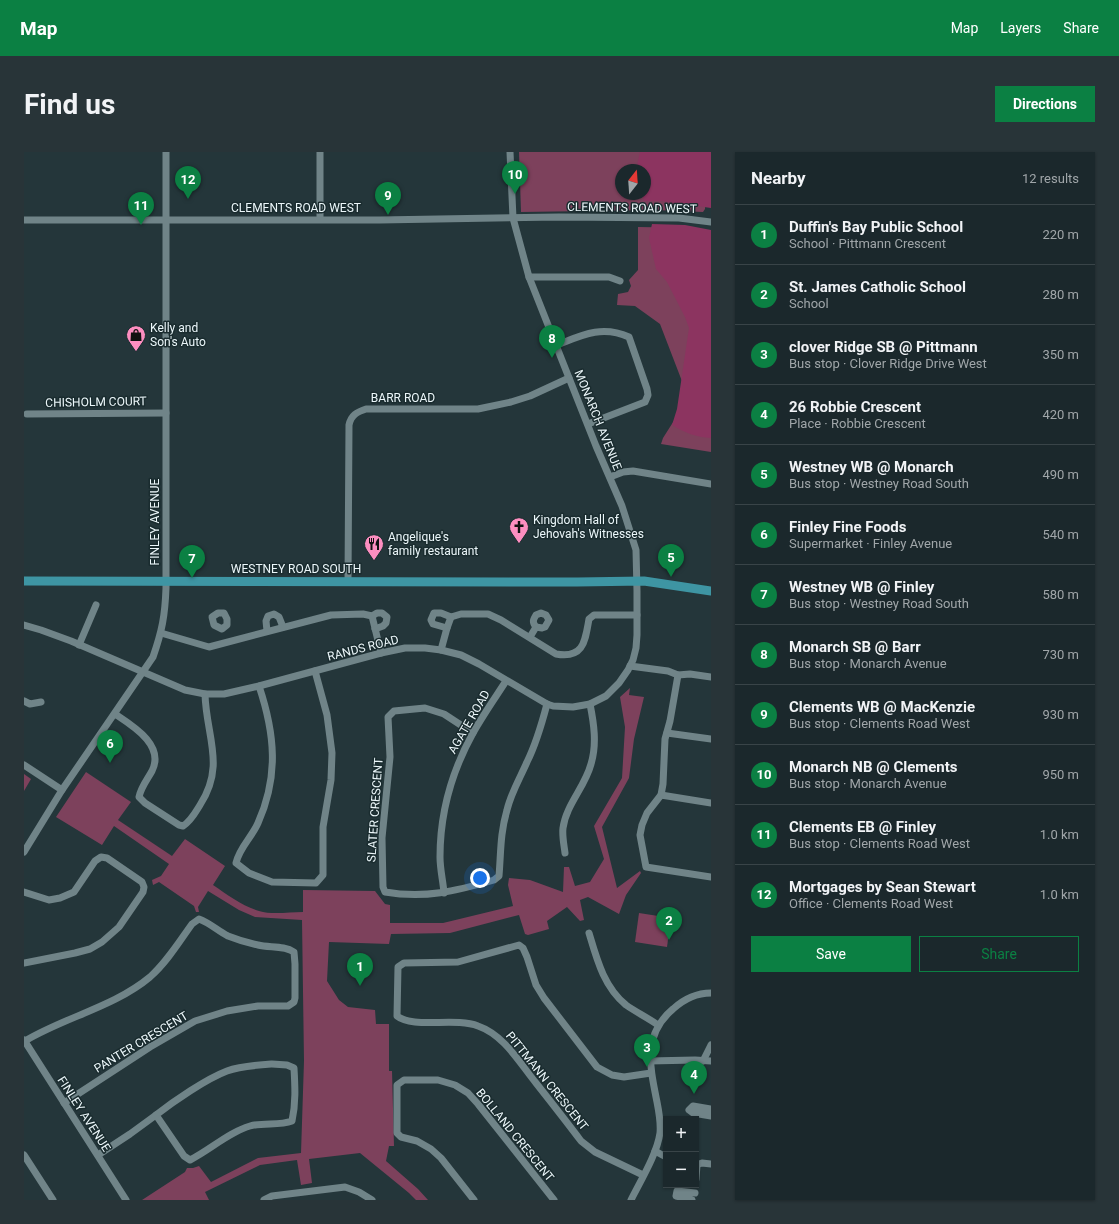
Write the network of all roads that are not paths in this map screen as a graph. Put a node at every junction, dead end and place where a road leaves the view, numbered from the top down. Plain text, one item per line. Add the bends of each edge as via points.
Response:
1 (166, 152) edge
2 (320, 152) edge
3 (510, 152) edge
4 (513, 218) junction
5 (166, 219) junction
6 (320, 219) junction
7 (24, 220) edge
8 (711, 222) edge
9 (529, 277) junction
10 (620, 281) dead end
11 (557, 345) junction
12 (569, 378) junction
13 (166, 412) junction
14 (27, 414) dead end
15 (588, 424) junction
16 (610, 477) junction
17 (711, 484) edge
18 (24, 581) edge
19 (166, 581) junction
20 (348, 581) junction
21 (637, 581) junction
22 (711, 591) edge
23 (96, 605) dead end
24 (637, 615) junction
25 (372, 616) junction
26 (451, 617) junction
27 (24, 625) edge
28 (283, 627) junction
29 (536, 627) dead end
30 (447, 628) junction
31 (222, 629) dead end
32 (375, 629) junction
33 (268, 631) junction
34 (161, 633) junction
35 (530, 637) junction
36 (226, 642) junction
37 (79, 645) junction
38 (441, 650) junction
39 (381, 653) junction
40 (630, 666) junction
41 (315, 671) junction
42 (143, 672) junction
43 (678, 675) junction
44 (711, 677) edge
45 (506, 681) junction
46 (259, 686) junction
47 (205, 694) junction
48 (24, 700) edge
49 (41, 702) dead end
50 (547, 704) junction
51 (590, 704) junction
52 (115, 714) junction
53 (473, 732) junction
54 (667, 733) junction
55 (711, 739) edge
56 (24, 765) edge
57 (62, 790) junction
58 (661, 795) junction
59 (711, 803) edge
60 (24, 852) edge
61 (565, 853) dead end
62 (711, 877) edge
63 (24, 892) edge
64 (444, 893) junction
65 (589, 933) dead end
66 (24, 963) edge
67 (711, 993) edge
68 (658, 1024) junction
69 (24, 1040) edge
70 (711, 1045) edge
71 (649, 1061) junction
72 (702, 1061) junction
73 (711, 1061) edge
74 (651, 1073) junction
75 (64, 1103) junction
76 (711, 1109) edge
77 (156, 1115) junction
78 (711, 1116) edge
79 (655, 1151) junction
80 (24, 1155) edge
81 (98, 1155) junction
82 (663, 1155) edge
83 (699, 1164) edge
84 (711, 1164) edge
85 (643, 1175) junction
86 (695, 1188) edge
87 (302, 1196) edge
88 (694, 1198) edge
89 (52, 1200) edge
90 (126, 1200) edge
91 (264, 1200) edge
92 (372, 1200) edge
93 (474, 1200) edge
94 (554, 1200) edge
95 (631, 1200) edge

1 - 5 street, FINLEY AVENUE
2 - 6 street
3 - 4 street, MONARCH AVENUE
4 - 6 street, CLEMENTS ROAD WEST
4 - 8 street, CLEMENTS ROAD WEST via 679,218
4 - 9 street, MONARCH AVENUE
5 - 6 street, CLEMENTS ROAD WEST
5 - 7 street, CLEMENTS ROAD WEST
5 - 13 street, FINLEY AVENUE
9 - 10 street via 609,277
9 - 11 street, MONARCH AVENUE
11 - 12 street, MONARCH AVENUE
11 - 15 street via 593,332 620,333 629,337 647,389 645,402
12 - 15 street, MONARCH AVENUE
12 - 20 street, BARR ROAD via 530,396 497,406 478,409 366,409 354,414 349,425
13 - 14 street, CHISHOLM COURT
13 - 19 street, FINLEY AVENUE
15 - 16 street, MONARCH AVENUE
16 - 17 street via 633,471
16 - 21 street, MONARCH AVENUE via 635,548
18 - 19 main road, WESTNEY ROAD SOUTH
19 - 20 main road, WESTNEY ROAD SOUTH
19 - 34 street, FINLEY AVENUE via 165,613
20 - 21 main road, WESTNEY ROAD SOUTH
21 - 22 main road, WESTNEY ROAD SOUTH
21 - 24 street, RANDS ROAD
23 - 37 street
24 - 35 street via 594,615 589,620 585,642 576,652 570,654 556,654
24 - 40 street, RANDS ROAD via 636,648
25 - 28 street via 331,615
25 - 32 street
25 - 32 street via 382,613 386,618 383,626
26 - 30 street
26 - 30 street via 434,613 431,620 433,624
26 - 35 street via 461,614 488,614
27 - 37 street, RANDS ROAD
28 - 33 street
28 - 33 street via 279,617 274,614 268,616 266,621
29 - 35 street
30 - 38 street
31 - 36 street
32 - 39 street
33 - 36 street
34 - 36 street via 209,647
34 - 42 street, FINLEY AVENUE via 153,657
37 - 42 street, RANDS ROAD
38 - 39 street, RANDS ROAD via 405,648
38 - 45 street, RANDS ROAD via 479,664
39 - 41 street, RANDS ROAD
40 - 43 street via 668,671
40 - 51 street, RANDS ROAD via 614,689
41 - 46 street, RANDS ROAD
41 - 46 street via 327,715 332,753 331,780 323,827 323,875 316,883 272,882 249,873 236,863 262,816 272,777 270,725
42 - 47 street, RANDS ROAD via 185,690
42 - 52 street, FINLEY AVENUE
43 - 44 street
43 - 54 street
45 - 50 street, RANDS ROAD
45 - 53 street, AGATE ROAD
46 - 47 street, RANDS ROAD via 224,694
47 - 52 street via 205,709 214,753 211,782 205,798 190,822 183,826 139,797 152,770 155,755 146,737
48 - 49 street via 30,704
50 - 51 street, RANDS ROAD via 573,707
50 - 64 street, SLATER CRESCENT via 528,761 512,792 507,809 500,846 500,876 494,880
51 - 61 street via 595,734 594,749 587,776 567,814 563,828
52 - 57 street, FINLEY AVENUE
53 - 64 street, AGATE ROAD via 451,784 445,807 440,858
53 - 64 street, SLATER CRESCENT via 444,714 425,708 394,711 388,717 390,757 382,838 383,887 385,892 395,894
54 - 55 street
54 - 58 street
56 - 57 street
57 - 60 street, FINLEY AVENUE
58 - 59 street
58 - 62 street via 647,813 642,825 640,835 646,867
63 - 66 street via 49,900 74,892 95,861 101,857 107,858 142,882 144,887 119,927 102,942 75,954
65 - 68 street via 606,982 626,1005
67 - 68 street via 690,997
68 - 71 street
69 - 75 street, FINLEY AVENUE
69 - 75 street, PANTER CRESCENT via 134,989 163,964 192,924 199,919 227,936 294,952 294,1002 288,1006 258,1006 227,1011 195,1021
70 - 72 street
71 - 72 street
71 - 74 street
72 - 73 street
74 - 79 street via 660,1126
74 - 85 street, PITTMANN CRESCENT via 612,1076 597,1067 544,998 536,985 528,957 519,945 458,962 404,963 398,967 397,1016 414,1022 461,1021 491,1031 507,1046 581,1141 595,1152
75 - 81 street, FINLEY AVENUE
76 - 78 street via 693,1106 689,1110
77 - 77 street via 184,1156 190,1160 248,1126 292,1121 294,1068 272,1064 246,1066 227,1071
77 - 81 street
79 - 82 street
79 - 85 street
80 - 89 street
81 - 90 street, FINLEY AVENUE
83 - 84 street
85 - 95 street
86 - 88 street
87 - 91 street via 272,1196
87 - 92 street via 346,1187
93 - 94 street, BOLLAND CRESCENT via 431,1149 397,1133 397,1084 404,1080 438,1080 455,1085 468,1093

